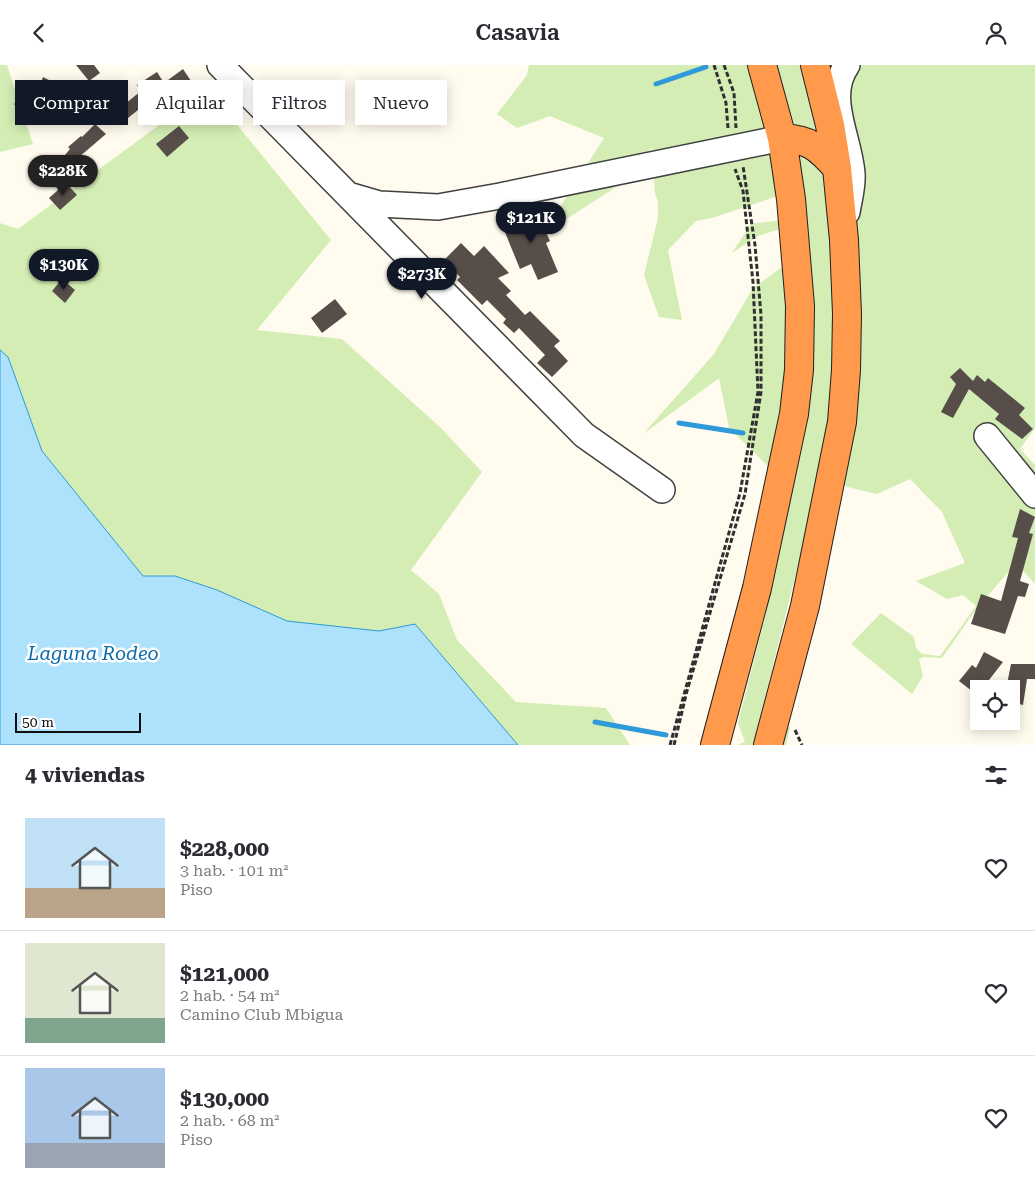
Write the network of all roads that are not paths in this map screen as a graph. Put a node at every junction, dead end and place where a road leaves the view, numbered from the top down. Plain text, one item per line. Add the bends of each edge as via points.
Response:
1 (220, 65) edge
2 (762, 65) edge
3 (815, 65) edge
4 (847, 65) edge
5 (782, 138) junction
6 (837, 168) junction
7 (346, 194) junction
8 (844, 240) junction
9 (987, 437) dead end
10 (662, 489) dead end
11 (1035, 495) edge
12 (725, 709) junction
13 (715, 745) edge
14 (736, 745) edge
15 (768, 745) edge

1 - 7 street
2 - 5 highway
3 - 6 highway
4 - 8 street via 836,92 852,175
5 - 6 highway via 798,139 817,146
5 - 7 street via 438,207 379,203
5 - 12 highway via 797,250 799,370 794,414 757,588
6 - 8 highway
7 - 10 street via 584,435
8 - 15 highway via 847,314 842,422 805,606
9 - 11 street
12 - 13 highway
12 - 14 highway

